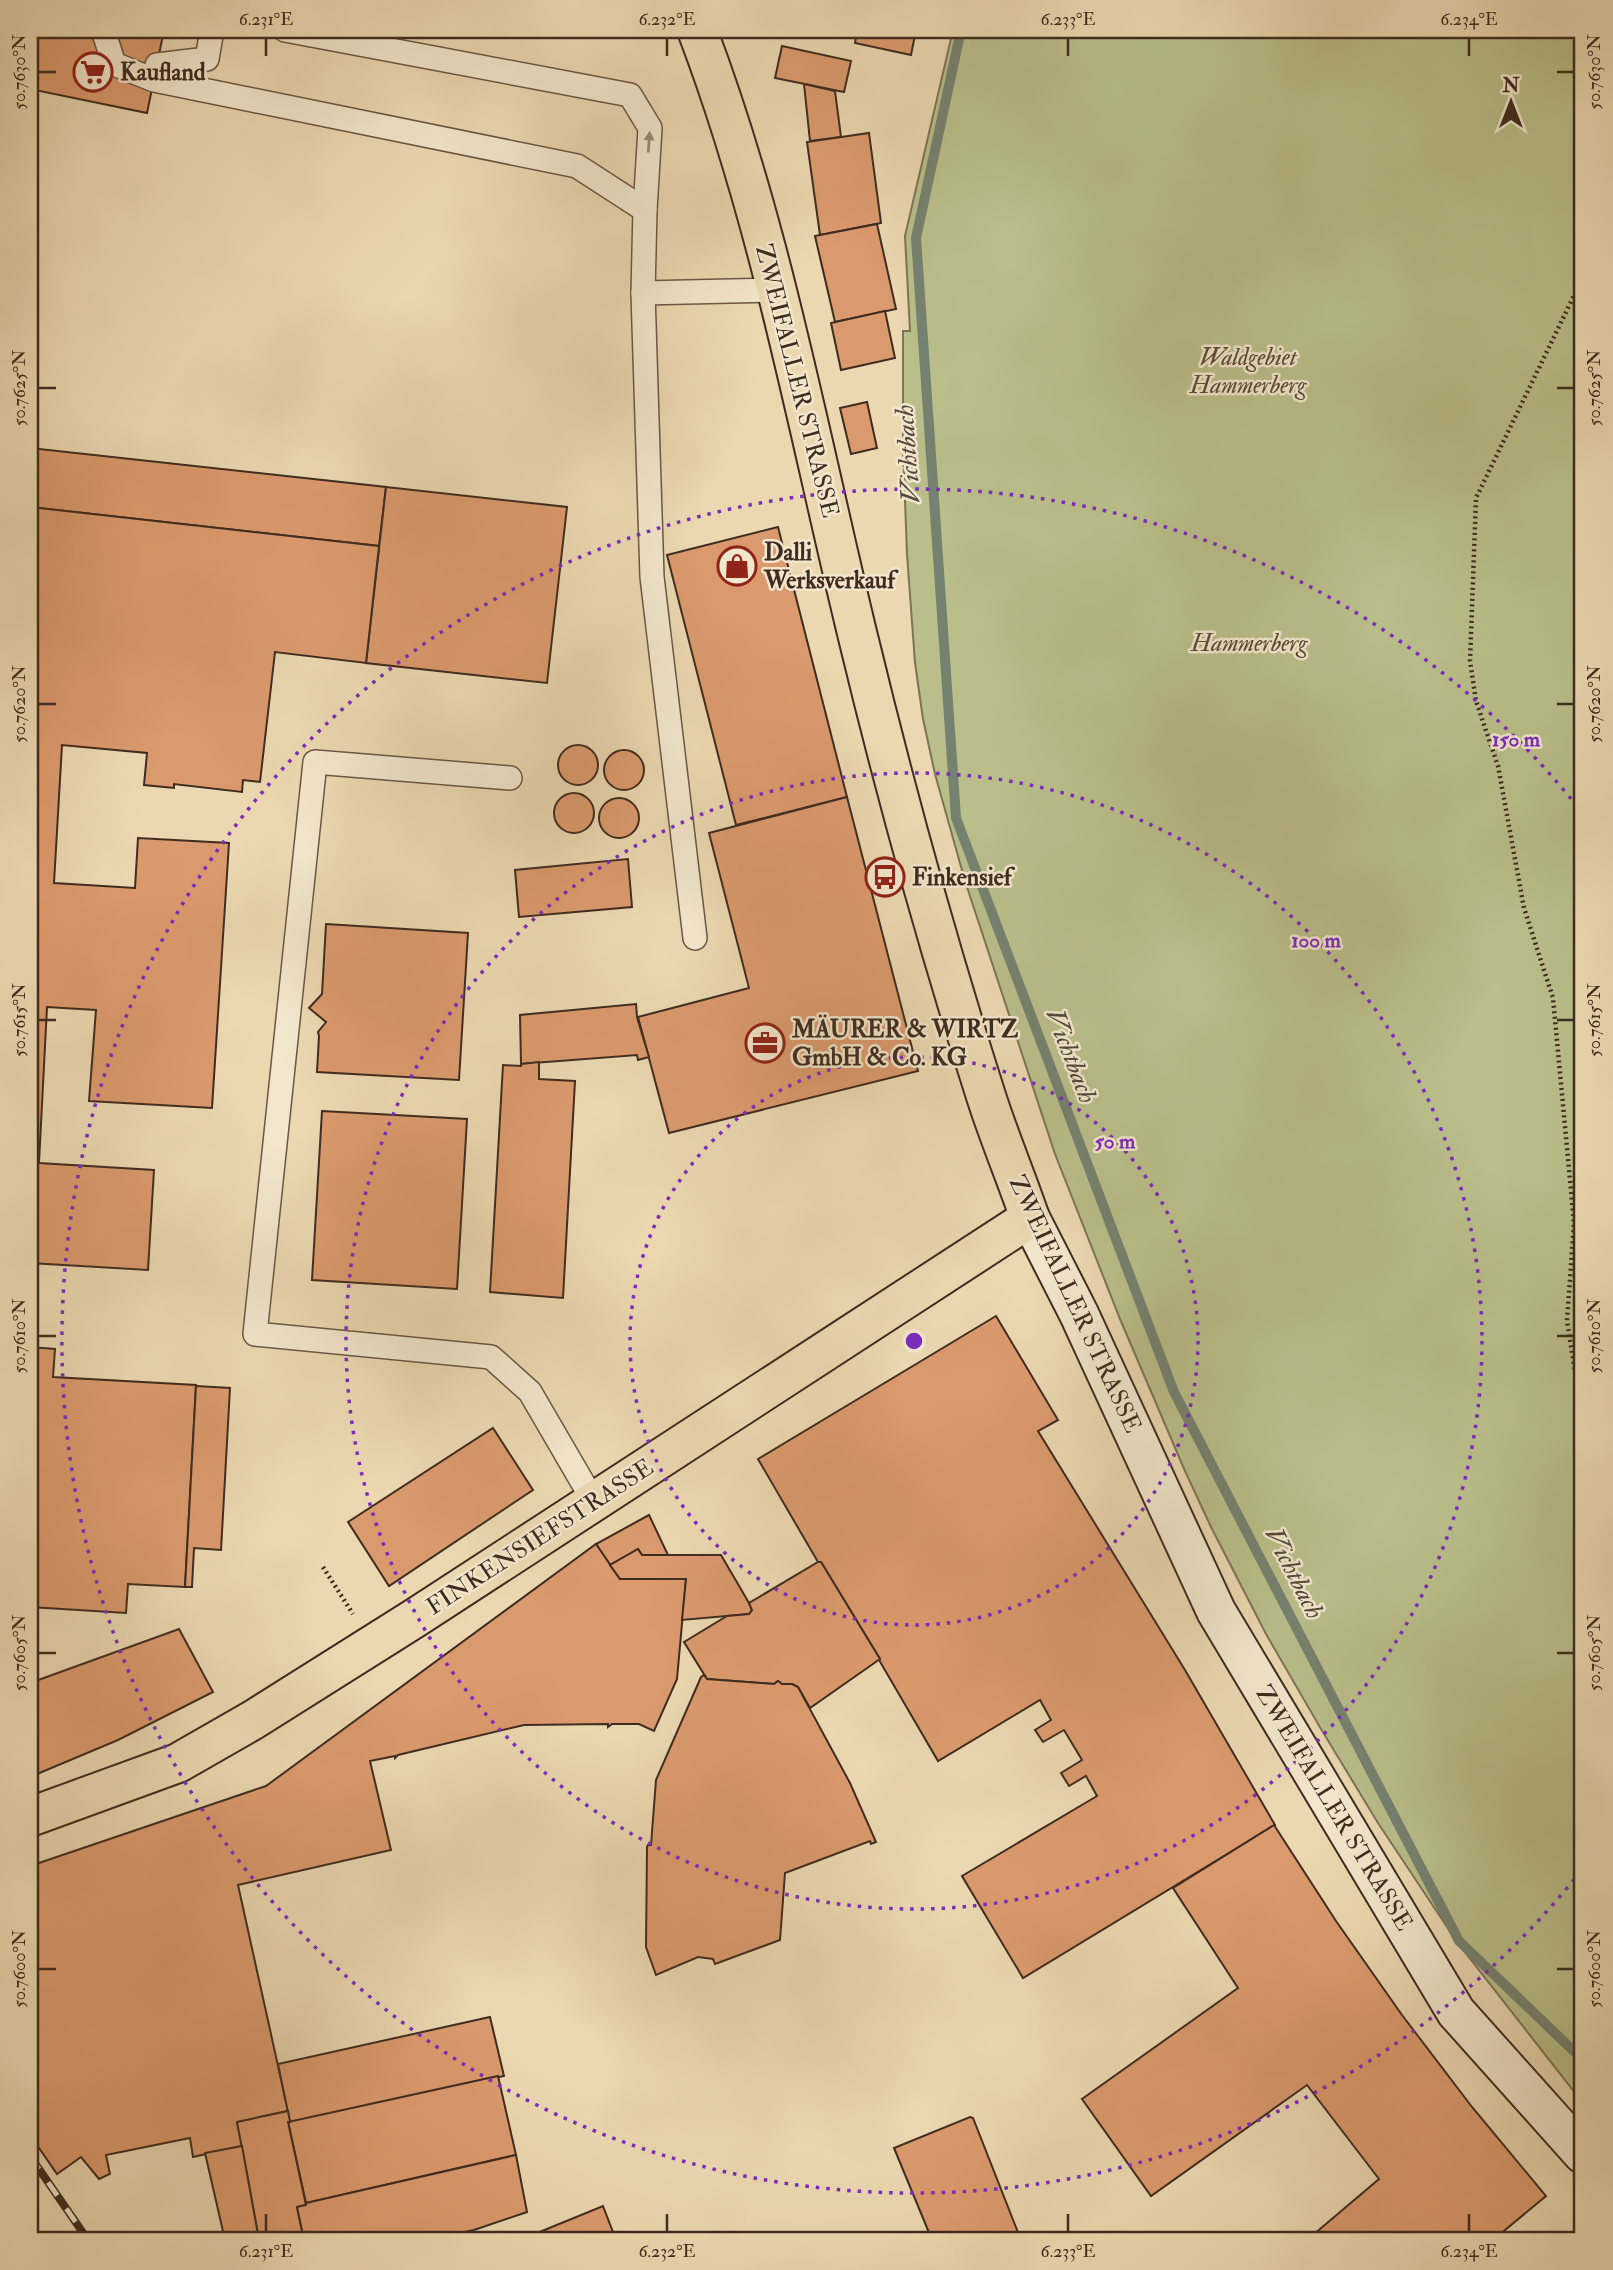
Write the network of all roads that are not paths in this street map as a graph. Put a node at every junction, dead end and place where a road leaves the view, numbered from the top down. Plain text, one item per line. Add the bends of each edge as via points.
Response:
1 (103, 30) edge
2 (212, 30) edge
3 (285, 30) edge
4 (697, 30) edge
5 (157, 65) dead end
6 (645, 210) junction
7 (776, 290) junction
8 (643, 293) junction
9 (510, 778) dead end
10 (695, 938) dead end
11 (1030, 1218) junction
12 (594, 1502) junction
13 (30, 1817) edge
14 (1583, 2154) edge

1 - 6 lane via 114,65 155,80 577,166
2 - 5 lane via 207,59
6 -> 3 lane via 650,128 630,96
4 - 7 main road, ZWEIFALLER STRASSE via 714,73
6 - 8 lane
7 - 8 lane
7 - 11 main road, ZWEIFALLER STRASSE via 918,870 986,1096
8 - 10 lane via 652,577
9 - 12 lane via 315,762 255,1334 491,1357 530,1392
11 - 12 main road, FINKENSIEFSTRASSE
11 - 14 main road, ZWEIFALLER STRASSE via 1216,1611 1456,2012
12 - 13 main road, FINKENSIEFSTRASSE via 254,1720 178,1763

